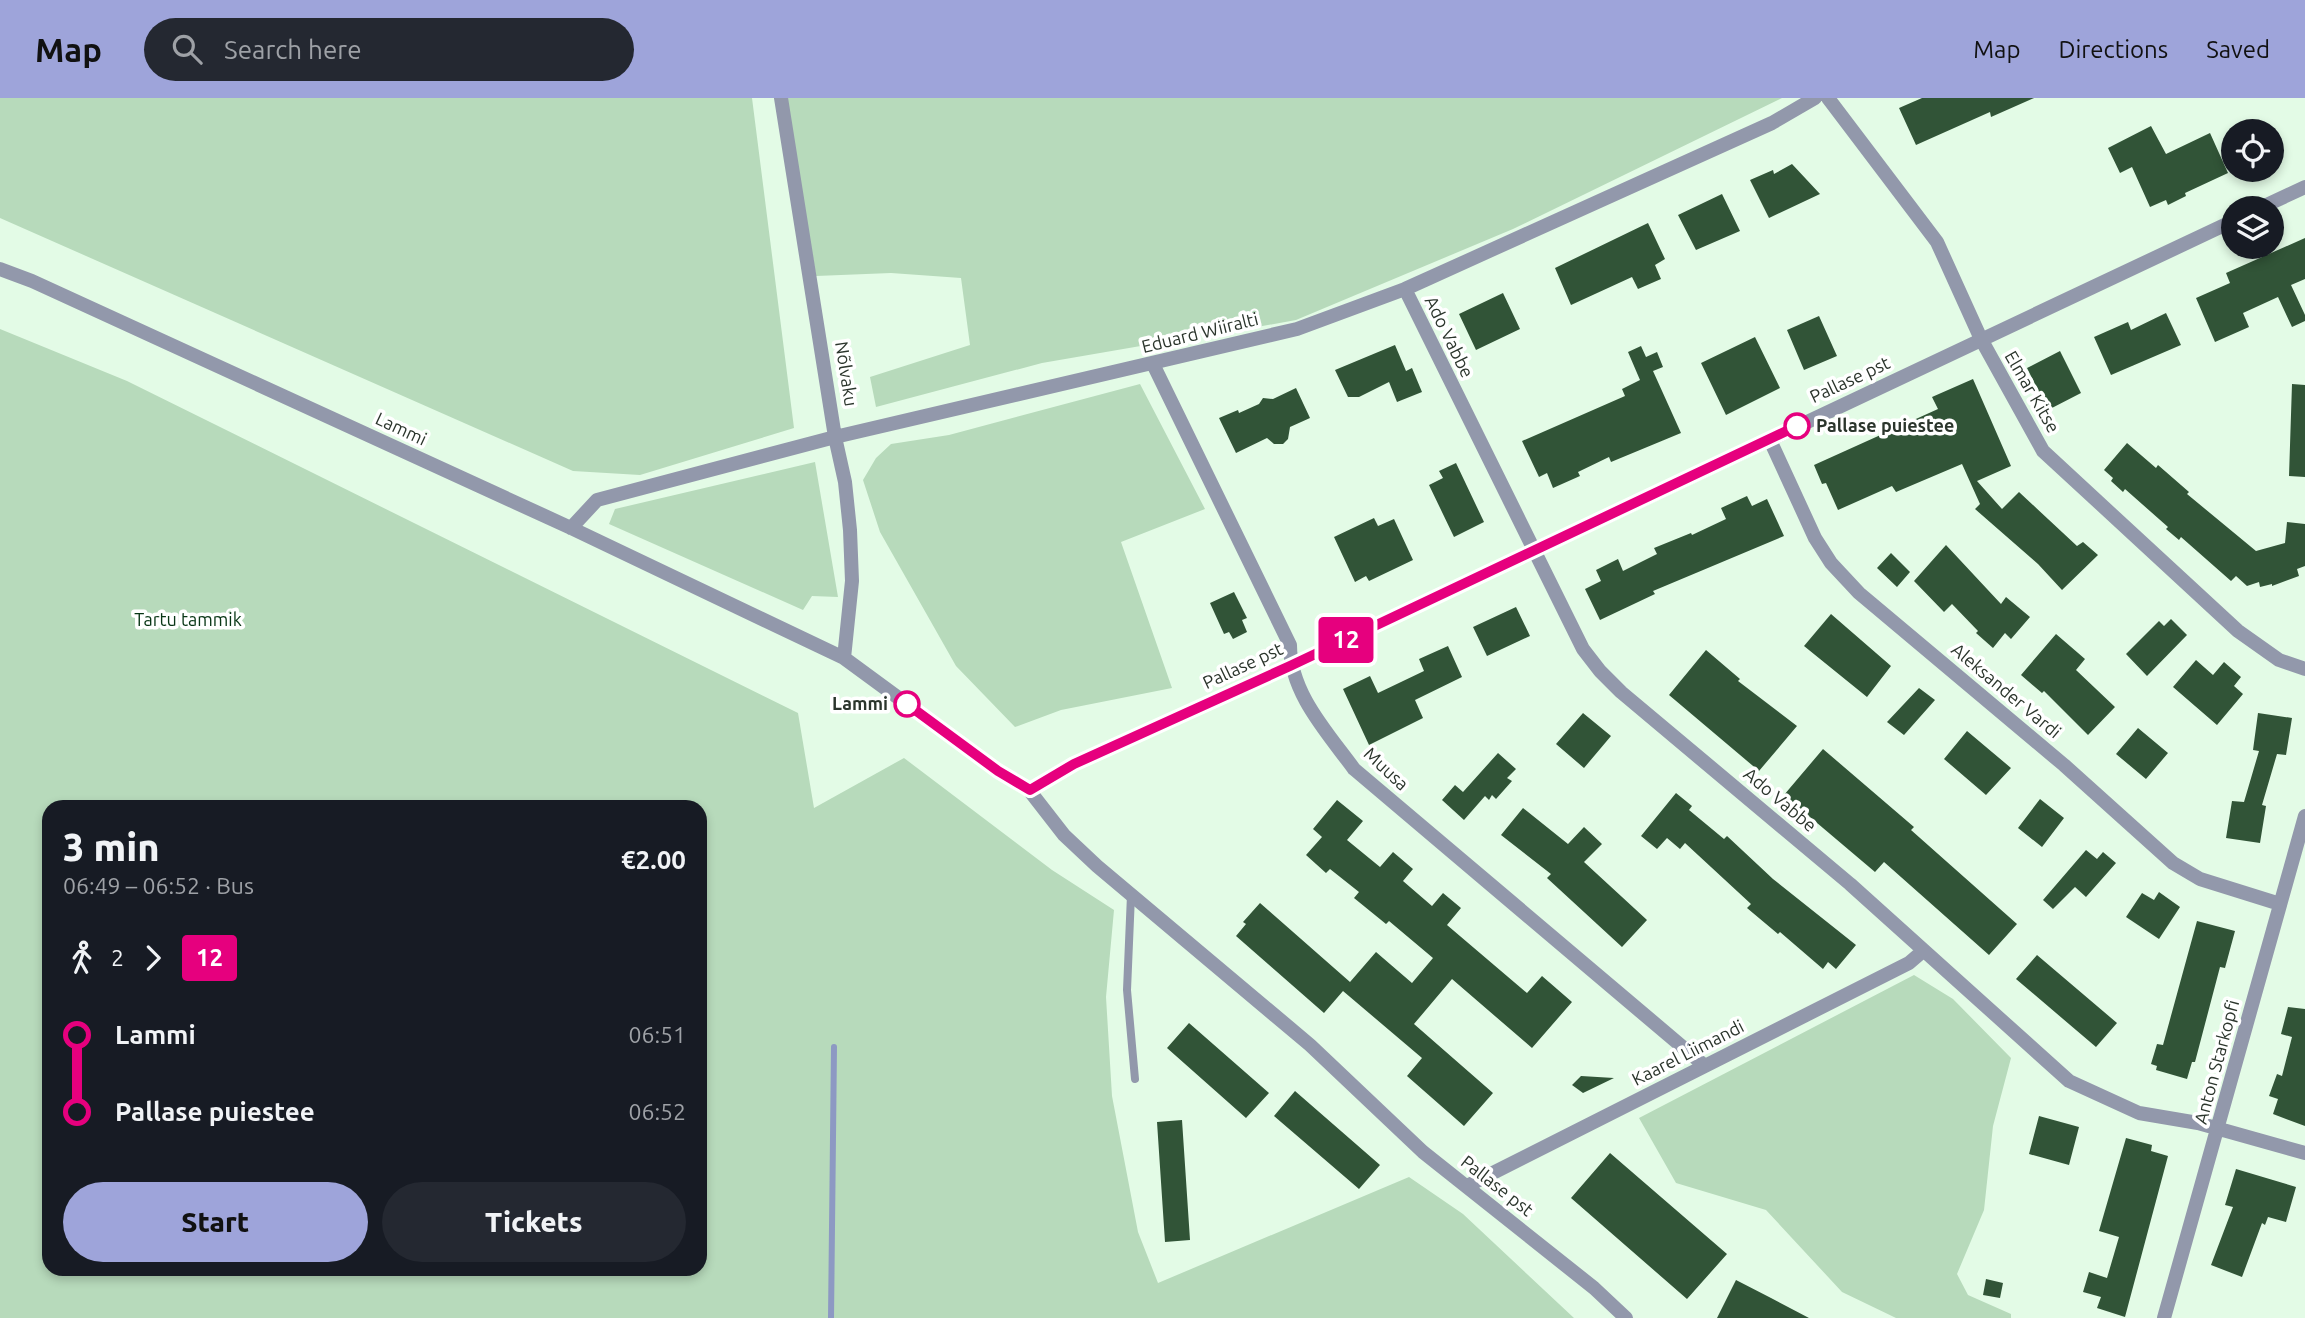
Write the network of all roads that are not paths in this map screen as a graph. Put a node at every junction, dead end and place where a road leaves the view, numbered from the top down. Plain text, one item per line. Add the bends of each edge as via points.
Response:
1 (781, 98) edge
2 (1815, 98) edge
3 (1829, 98) edge
4 (2305, 187) edge
5 (2284, 197) edge
6 (2221, 227) edge
7 (0, 269) edge
8 (1405, 289) junction
9 (1980, 339) junction
10 (1153, 364) junction
11 (835, 437) junction
12 (1770, 439) junction
13 (570, 528) junction
14 (1534, 551) junction
15 (844, 658) junction
16 (1290, 666) junction
17 (2305, 669) edge
18 (1030, 790) junction
19 (2305, 816) edge
20 (1131, 895) junction
21 (2280, 904) junction
22 (1923, 951) junction
23 (1705, 1066) junction
24 (1135, 1079) dead end
25 (2218, 1129) junction
26 (2305, 1153) edge
27 (1467, 1186) junction
28 (1626, 1318) edge
29 (2164, 1318) edge

1 - 11 street, Nõlvaku
2 - 8 street, Eduard Wiiralti via 1772,123
3 - 9 street, Elmar Kitse via 1937,242
4 - 5 street
6 - 9 street, Pallase pst
7 - 13 street, Lammi
8 - 10 street, Eduard Wiiralti via 1297,329
8 - 14 street, Ado Vabbe
9 - 12 street, Pallase pst
9 - 17 street, Elmar Kitse via 2043,450 2238,631 2279,660
10 - 11 street, Eduard Wiiralti
10 - 16 street, Muusa via 1290,645
11 - 13 street, Eduard Wiiralti via 597,500
11 - 15 street, Nõlvaku via 850,530 852,581
12 - 14 street, Pallase pst
12 - 21 street, Aleksander Vardi via 1815,538 1859,593 2173,863 2200,879
13 - 15 street, Lammi
14 - 16 street, Pallase pst
14 - 22 street, Ado Vabbe via 1583,649 1600,671
15 - 18 street, Lammi
16 - 18 street, Pallase pst via 1074,764
16 - 23 street, Muusa via 1305,698 1354,769
18 - 20 street, Pallase pst via 1064,835
19 - 21 street, Anton Starkopfi
20 - 24 lane via 1127,990
20 - 27 street, Pallase pst via 1310,1045 1423,1152
21 - 25 street, Anton Starkopfi
22 - 23 street, Kaarel Liimandi via 1909,963
22 - 25 street, Ado Vabbe via 2069,1081 2139,1113
23 - 27 street, Kaarel Liimandi
25 - 26 street, Ado Vabbe
25 - 29 street, Anton Starkopfi
27 - 28 street, Pallase pst

